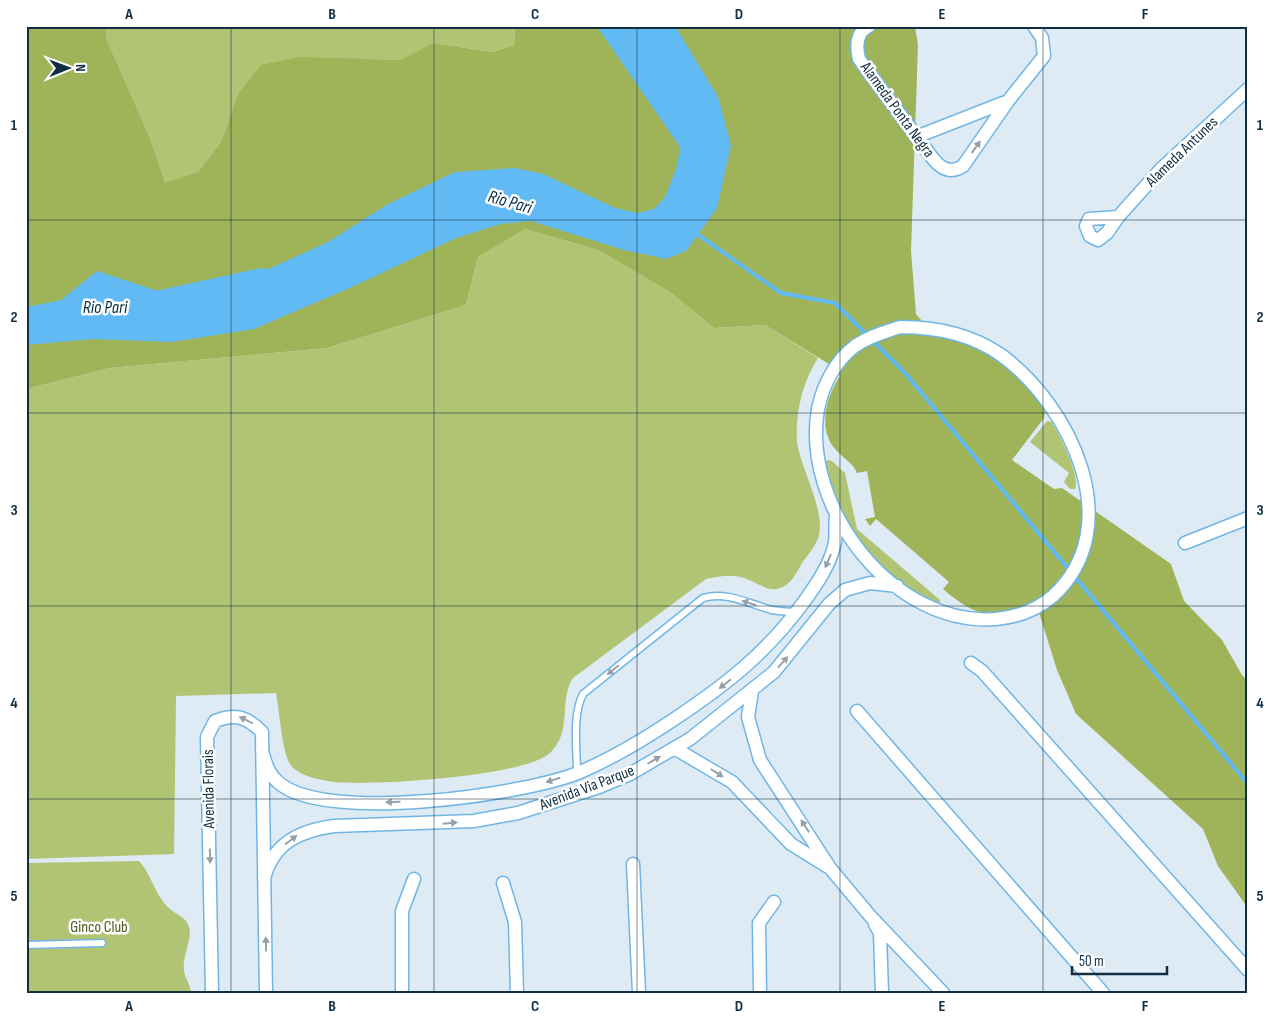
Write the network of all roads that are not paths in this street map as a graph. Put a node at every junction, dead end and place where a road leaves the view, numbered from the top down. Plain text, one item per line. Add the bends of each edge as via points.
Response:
1 (869, 26) edge
2 (1034, 26) edge
3 (1248, 89) edge
4 (1008, 101) junction
5 (916, 137) junction
6 (1118, 217) dead end
7 (836, 514) junction
8 (1248, 518) edge
9 (1185, 543) dead end
10 (897, 586) junction
11 (796, 613) junction
12 (971, 664) dead end
13 (752, 691) junction
14 (857, 711) dead end
15 (674, 748) junction
16 (262, 751) junction
17 (577, 773) junction
18 (633, 864) dead end
19 (830, 868) junction
20 (264, 879) junction
21 (414, 879) dead end
22 (503, 883) dead end
23 (774, 902) dead end
24 (871, 917) junction
25 (102, 942) dead end
26 (26, 945) edge
27 (1248, 970) edge
28 (266, 988) edge
29 (214, 991) edge
30 (254, 993) edge
31 (402, 993) edge
32 (517, 993) edge
33 (639, 993) edge
34 (760, 993) edge
35 (882, 993) edge
36 (943, 993) edge
37 (1103, 993) edge

1 - 5 street, Alameda Ponta Negra via 857,42 859,59
2 - 4 street via 1042,38 1044,56
3 - 6 street, Alameda Antunes via 1161,169
4 - 5 street
5 -> 4 street, Alameda Ponta Negra via 939,167 951,170 963,166
7 - 10 street, Avenida Via Parque via 844,530 874,568
7 - 10 street, Avenida Via Parque via 817,461 817,418 821,396 830,376 840,360 865,340 900,327 948,330 1000,354 1029,378 1070,435 1081,463 1086,488 1086,534 1074,569 1046,602 1028,612 1006,618 983,620 938,610
7 -> 11 street, Avenida Via Parque via 835,542 830,557 820,581
8 - 9 street
13 -> 10 street, Avenida Via Parque via 774,672 844,590 870,583
11 -> 17 street, Avenida Via Parque via 747,666 711,695 637,743
11 -> 17 lane via 726,596 703,598 582,694 579,700
12 - 27 street via 982,671
13 - 15 street, Avenida Via Parque
19 -> 13 street via 760,760 748,717
14 - 37 street
15 -> 19 street via 732,782 791,844
20 -> 15 street, Avenida Via Parque via 268,863 288,842 314,829 441,824 518,813 599,787 630,774
17 -> 16 street, Avenida Via Parque via 535,785 464,797 350,802 292,792 268,773
16 - 20 street, Avenida Florais
16 -> 29 street, Avenida Florais via 262,732 250,720 237,716 215,721 207,737
18 - 33 street
19 - 24 street
28 -> 20 street, Avenida Florais
21 - 31 street via 402,911
22 - 32 street via 515,922
23 - 34 street via 759,923
24 - 35 street via 880,933
24 - 36 street
25 - 26 lane
28 - 30 street

